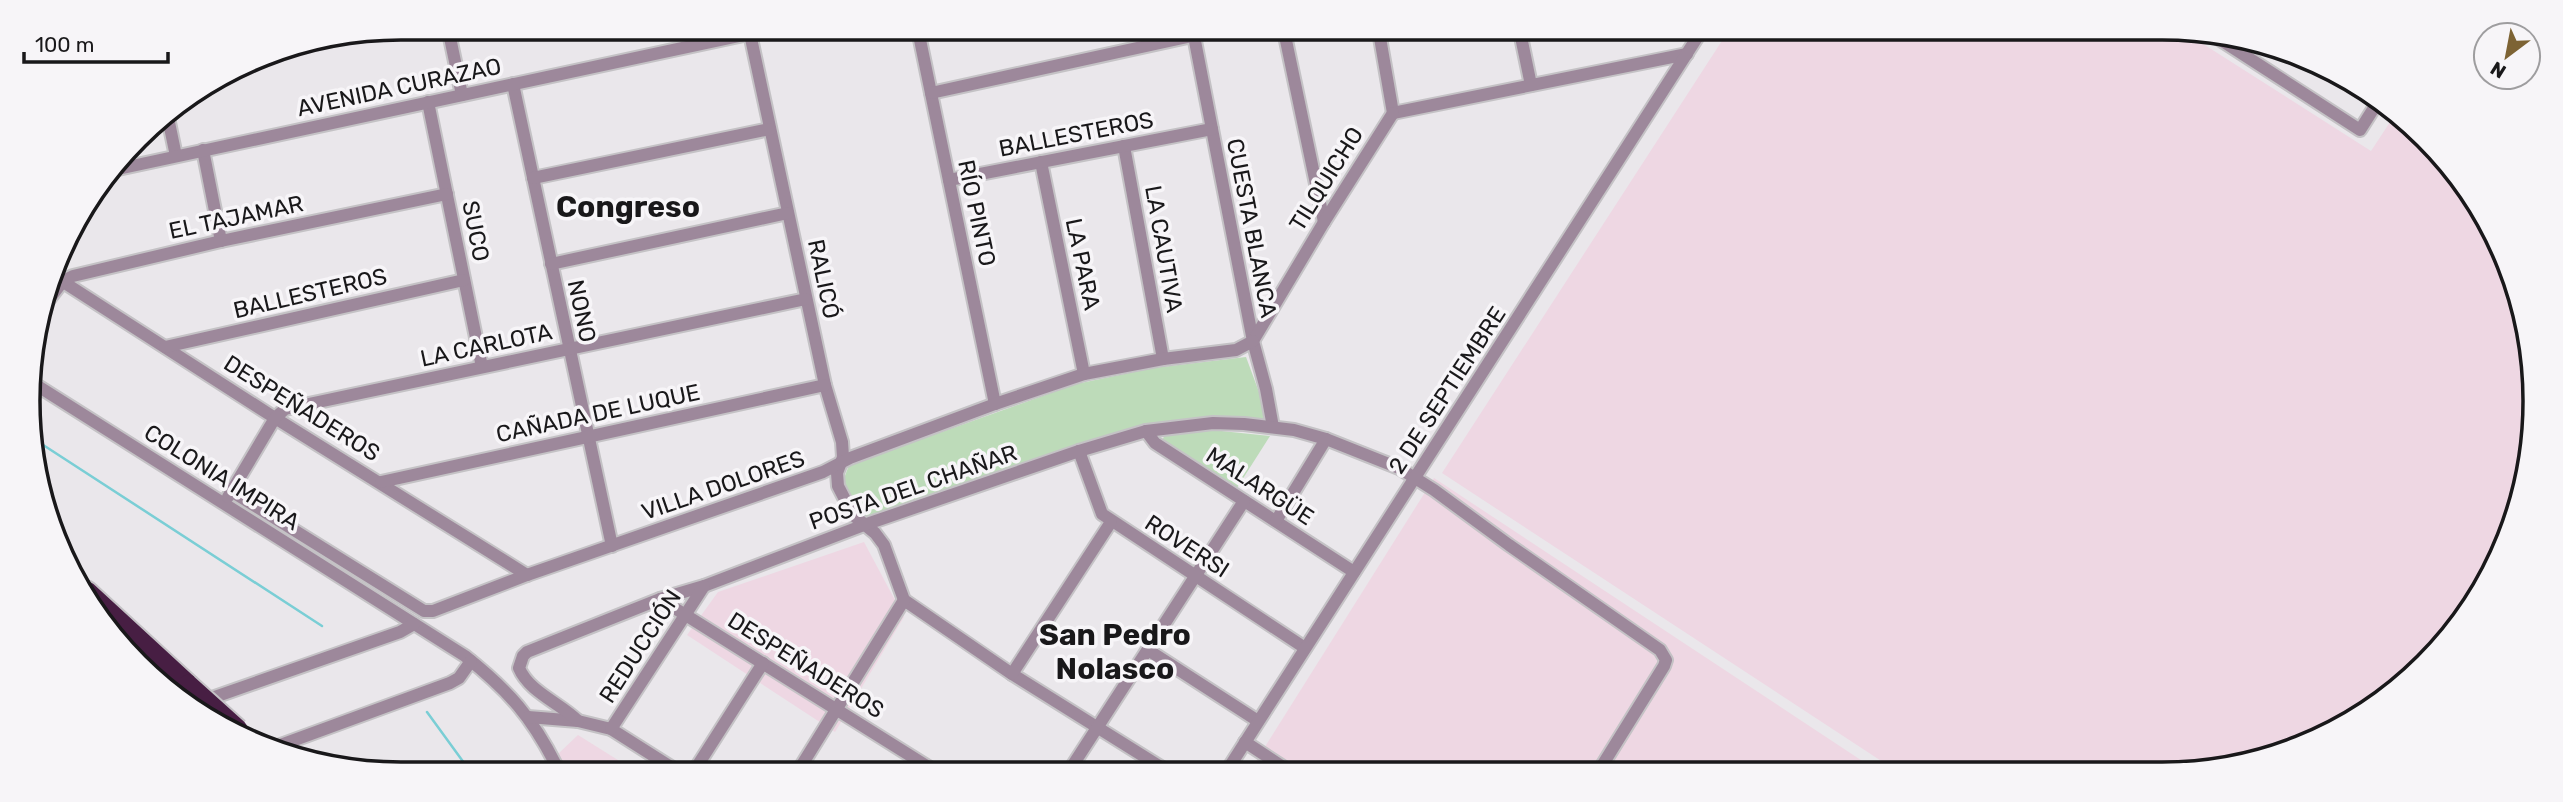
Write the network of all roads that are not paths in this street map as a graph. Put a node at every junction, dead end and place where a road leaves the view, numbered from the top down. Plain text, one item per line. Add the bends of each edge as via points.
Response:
1 (451, 40) edge
2 (713, 40) edge
3 (751, 40) edge
4 (920, 40) edge
5 (1176, 40) edge
6 (1195, 40) edge
7 (1286, 40) edge
8 (1380, 40) edge
9 (1522, 40) edge
10 (1696, 40) edge
11 (2231, 47) edge
12 (1687, 54) junction
13 (513, 84) junction
14 (1531, 85) junction
15 (931, 93) junction
16 (462, 95) junction
17 (428, 103) junction
18 (2373, 109) edge
19 (1393, 113) junction
20 (169, 125) edge
21 (770, 129) junction
22 (1212, 129) junction
23 (1124, 146) junction
24 (203, 150) junction
25 (176, 156) junction
26 (1041, 162) junction
27 (127, 167) edge
28 (533, 178) junction
29 (949, 180) junction
30 (447, 194) junction
31 (788, 213) junction
32 (1324, 222) junction
33 (221, 241) junction
34 (551, 264) junction
35 (62, 278) edge
36 (61, 280) edge
37 (464, 280) junction
38 (806, 299) junction
39 (1253, 341) junction
40 (165, 348) junction
41 (569, 349) junction
42 (1163, 359) junction
43 (482, 367) junction
44 (1084, 374) junction
45 (825, 385) junction
46 (41, 388) edge
47 (995, 404) junction
48 (275, 418) junction
49 (1273, 427) junction
50 (1146, 431) junction
51 (588, 437) junction
52 (1326, 439) junction
53 (1080, 451) junction
54 (841, 464) junction
55 (1416, 477) junction
56 (381, 482) junction
57 (231, 491) junction
58 (1244, 501) junction
59 (224, 503) junction
60 (1111, 522) junction
61 (1276, 522) junction
62 (864, 525) junction
63 (612, 546) junction
64 (1354, 572) junction
65 (527, 575) junction
66 (1195, 576) junction
67 (705, 586) junction
68 (660, 599) junction
69 (904, 600) junction
70 (108, 611) edge
71 (685, 614) junction
72 (414, 624) junction
73 (1305, 648) junction
74 (1149, 650) junction
75 (471, 661) junction
76 (763, 663) junction
77 (1012, 674) junction
78 (202, 701) edge
79 (837, 709) junction
80 (219, 712) edge
81 (528, 717) junction
82 (578, 721) junction
83 (1258, 721) junction
84 (1097, 727) junction
85 (611, 729) junction
86 (1245, 742) junction
87 (286, 743) edge
88 (912, 756) junction
89 (554, 762) edge
90 (662, 762) edge
91 (700, 762) edge
92 (804, 762) edge
93 (908, 762) edge
94 (921, 762) edge
95 (1075, 762) edge
96 (1153, 762) edge
97 (1232, 762) edge
98 (1275, 762) edge
99 (1604, 762) edge

1 - 16 street
2 - 13 street, AVENIDA CURAZAO
3 - 21 street, RALICÓ
4 - 15 street, RÍO PINTO
5 - 15 street
6 - 22 street, CUESTA BLANCA
7 - 32 street
8 - 19 street
9 - 14 street
10 - 12 street, 2 DE SEPTIEMBRE
11 - 18 street via 2360,131
12 - 14 street
12 - 55 street, 2 DE SEPTIEMBRE
13 - 16 street, AVENIDA CURAZAO
13 - 28 street, NONO
14 - 19 street
15 - 29 street, RÍO PINTO
16 - 17 street, AVENIDA CURAZAO
17 - 24 street, AVENIDA CURAZAO
17 - 30 street, SUCO
19 - 32 street, TILQUICHO
20 - 25 street
21 - 28 street
21 - 31 street, RALICÓ
22 - 23 street, BALLESTEROS
22 - 39 street, CUESTA BLANCA
23 - 26 street, BALLESTEROS
23 - 42 street, LA CAUTIVA
24 - 25 street, AVENIDA CURAZAO
24 - 33 street
25 - 27 street, AVENIDA CURAZAO
26 - 29 street, BALLESTEROS
26 - 44 street, LA PARA
28 - 34 street, NONO
29 - 47 street, RÍO PINTO
30 - 33 street, EL TAJAMAR
30 - 37 street, SUCO
31 - 34 street
31 - 38 street, RALICÓ
32 - 39 street, TILQUICHO
33 - 35 street, EL TAJAMAR
34 - 41 street, NONO
36 - 40 street, DESPEÑADEROS
37 - 40 street, BALLESTEROS
37 - 43 street, SUCO
38 - 41 street, LA CARLOTA
38 - 45 street, RALICÓ
39 - 42 street, VILLA DOLORES via 1236,350
39 - 49 street, CUESTA BLANCA
40 - 48 street, DESPEÑADEROS
41 - 43 street, LA CARLOTA
41 - 51 street, NONO
42 - 44 street, VILLA DOLORES
43 - 48 street, LA CARLOTA via 285,409
44 - 47 street, VILLA DOLORES
45 - 51 street, CAÑADA DE LUQUE
45 - 54 street, RALICÓ via 842,442
46 - 59 street, COLONIA IMPIRA
47 - 54 street, VILLA DOLORES
48 - 56 street, DESPEÑADEROS
48 - 57 street
49 - 50 street, POSTA DEL CHAÑAR via 1213,424
49 - 52 street, POSTA DEL CHAÑAR
50 - 53 street, POSTA DEL CHAÑAR
50 - 58 street, MALARGÜE via 1155,443
51 - 56 street, CAÑADA DE LUQUE
51 - 63 street, NONO
52 - 55 street, POSTA DEL CHAÑAR
52 - 61 street
53 - 60 street, ROVERSI via 1102,514
53 - 62 street, POSTA DEL CHAÑAR
54 - 62 street, RALICÓ via 838,486 853,515
54 - 63 street, VILLA DOLORES
55 - 64 street, 2 DE SEPTIEMBRE
55 - 99 street, POSTA DEL CHAÑAR via 1660,650 1664,666
56 - 65 street, DESPEÑADEROS
57 - 59 street
57 - 65 street, VILLA DOLORES via 424,611
58 - 61 street, MALARGÜE
58 - 66 street
59 - 72 street, COLONIA IMPIRA
60 - 66 street, ROVERSI
60 - 77 street
61 - 64 street, MALARGÜE
62 - 67 street, POSTA DEL CHAÑAR
62 - 69 street, RALICÓ via 884,545
63 - 65 street, VILLA DOLORES
64 - 73 street, 2 DE SEPTIEMBRE
66 - 73 street, ROVERSI
66 - 74 street
67 - 68 street, POSTA DEL CHAÑAR
67 - 71 street, REDUCCIÓN
68 - 71 street, DESPEÑADEROS
68 - 82 street, POSTA DEL CHAÑAR via 523,656 519,668 528,682
69 - 77 street
69 - 79 street
70 - 80 highway, bridge
71 - 76 street, DESPEÑADEROS
71 - 85 street, REDUCCIÓN
72 - 75 street, COLONIA IMPIRA
72 - 78 street
73 - 83 street, 2 DE SEPTIEMBRE
74 - 83 street
74 - 84 street
75 - 81 street, COLONIA IMPIRA via 501,685
75 - 87 street via 450,683
76 - 79 street, DESPEÑADEROS
76 - 91 street
77 - 84 street
79 - 88 street, DESPEÑADEROS
79 - 92 street
81 - 82 street
81 - 89 street, COLONIA IMPIRA
82 - 85 street
83 - 86 street, 2 DE SEPTIEMBRE
84 - 95 street
84 - 96 street
85 - 90 street
86 - 97 street, 2 DE SEPTIEMBRE
86 - 98 street
88 - 93 street
88 - 94 street, DESPEÑADEROS

